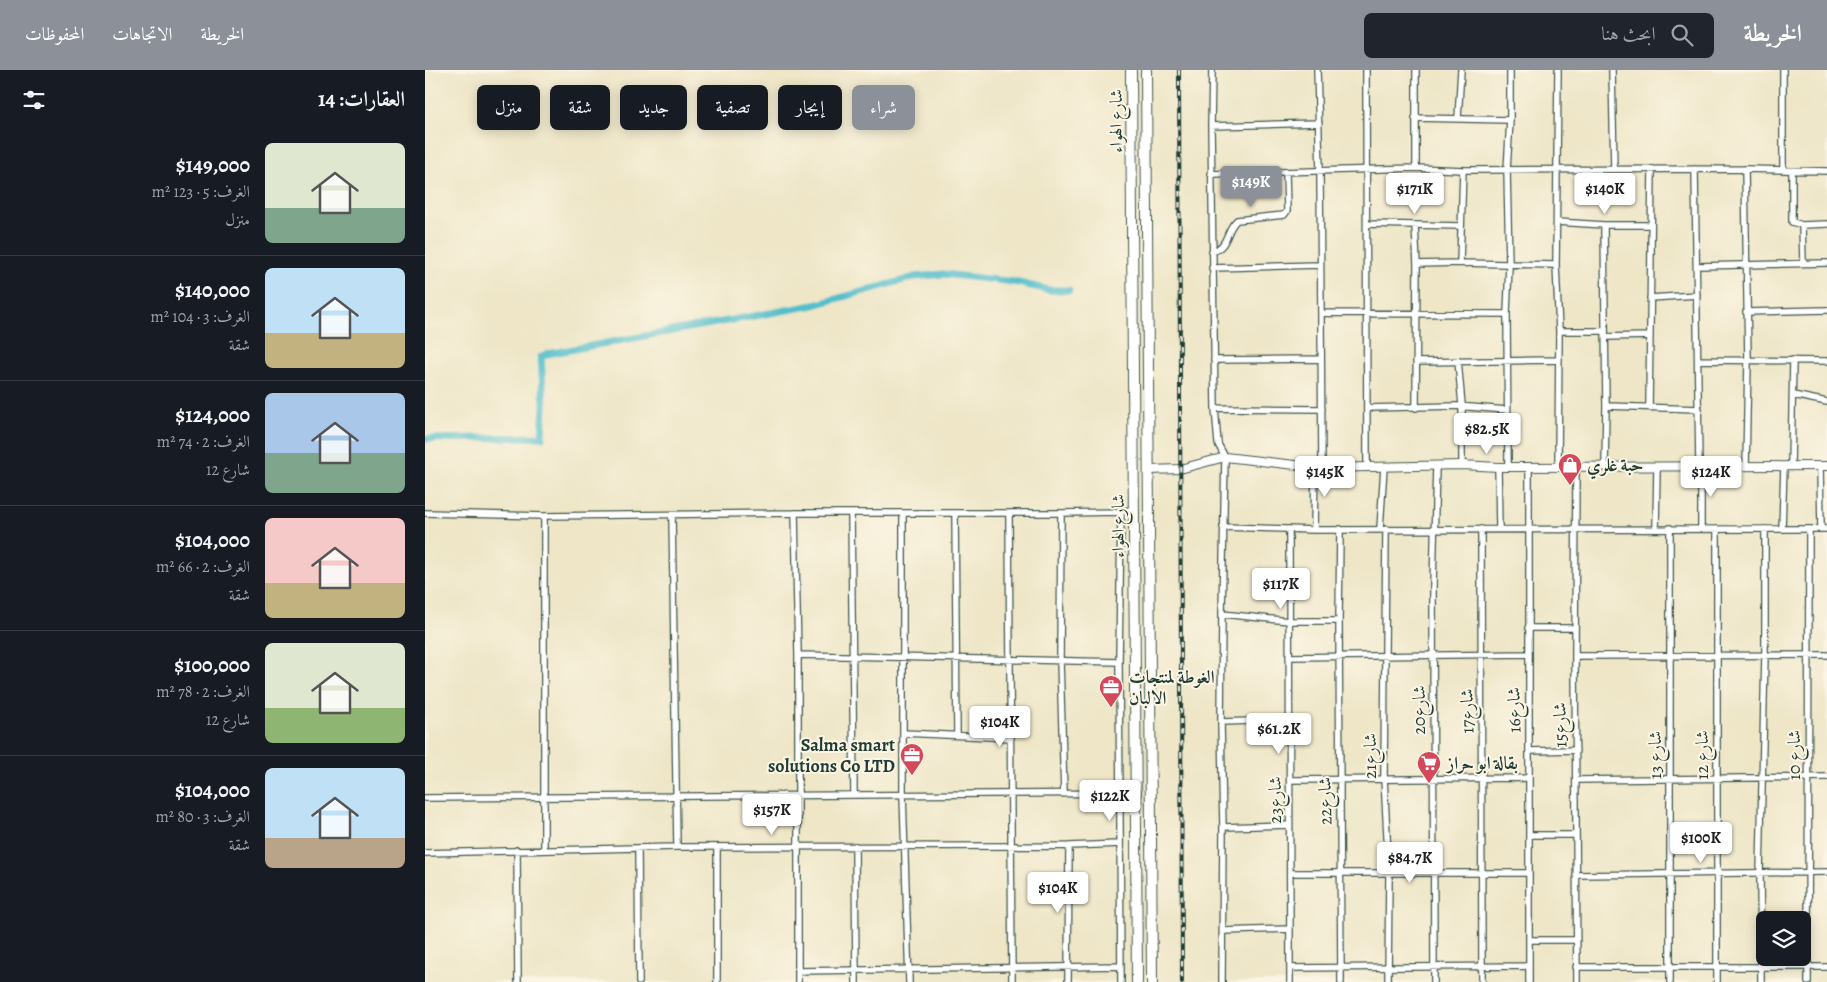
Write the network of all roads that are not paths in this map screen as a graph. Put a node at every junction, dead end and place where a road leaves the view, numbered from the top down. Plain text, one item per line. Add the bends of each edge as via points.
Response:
1 (1131, 70) edge
2 (1146, 70) edge
3 (1213, 70) edge
4 (1217, 70) edge
5 (1317, 70) edge
6 (1366, 70) edge
7 (1416, 70) edge
8 (1461, 70) edge
9 (1510, 70) edge
10 (1559, 70) edge
11 (1612, 70) edge
12 (1783, 70) edge
13 (1212, 83) junction
14 (1415, 118) junction
15 (1458, 118) junction
16 (1510, 120) junction
17 (1319, 123) junction
18 (1211, 126) junction
19 (1416, 168) junction
20 (1614, 169) junction
21 (1652, 169) junction
22 (1695, 169) junction
23 (1745, 169) junction
24 (1367, 170) junction
25 (1463, 170) junction
26 (1507, 170) junction
27 (1557, 170) junction
28 (1783, 170) junction
29 (1320, 171) junction
30 (1792, 171) junction
31 (1286, 172) junction
32 (1827, 172) edge
33 (1211, 174) junction
34 (1557, 222) junction
35 (1368, 224) junction
36 (1827, 224) edge
37 (1604, 225) junction
38 (1651, 225) junction
39 (1802, 225) junction
40 (1415, 226) junction
41 (1461, 226) junction
42 (1212, 252) junction
43 (1803, 262) junction
44 (1460, 263) junction
45 (1827, 263) edge
46 (1417, 264) junction
47 (1747, 264) junction
48 (1319, 265) junction
49 (1509, 266) junction
50 (1556, 266) junction
51 (1698, 266) junction
52 (1212, 268) junction
53 (1697, 295) junction
54 (1650, 298) junction
55 (1827, 310) edge
56 (1746, 312) junction
57 (1321, 313) junction
58 (1367, 313) junction
59 (1416, 313) junction
60 (1507, 314) junction
61 (1559, 332) junction
62 (1605, 334) junction
63 (1649, 336) junction
64 (1214, 360) junction
65 (1321, 360) junction
66 (1559, 360) junction
67 (1699, 360) junction
68 (1748, 360) junction
69 (1793, 360) junction
70 (1458, 361) junction
71 (1508, 361) junction
72 (1827, 361) edge
73 (1416, 362) junction
74 (1793, 395) junction
75 (1827, 402) edge
76 (1606, 406) junction
77 (1461, 407) junction
78 (1649, 407) junction
79 (1215, 408) junction
80 (1367, 408) junction
81 (1415, 408) junction
82 (1322, 409) junction
83 (1699, 409) junction
84 (1507, 410) junction
85 (1225, 457) junction
86 (1462, 465) junction
87 (1436, 466) junction
88 (1747, 466) junction
89 (1787, 466) junction
90 (1823, 466) edge
91 (1318, 467) junction
92 (1367, 467) junction
93 (1384, 467) junction
94 (1498, 467) junction
95 (1508, 467) junction
96 (1529, 467) junction
97 (1559, 467) junction
98 (1576, 467) junction
99 (1605, 467) junction
100 (1657, 467) junction
101 (1700, 468) junction
102 (1149, 470) junction
103 (1134, 509) junction
104 (1121, 512) junction
105 (425, 513) edge
106 (795, 513) junction
107 (955, 513) junction
108 (672, 514) junction
109 (851, 514) junction
110 (903, 514) junction
111 (1009, 514) junction
112 (1061, 514) junction
113 (544, 516) junction
114 (1223, 526) junction
115 (1529, 528) junction
116 (1575, 528) junction
117 (1656, 528) junction
118 (1670, 528) junction
119 (1701, 528) junction
120 (1289, 529) junction
121 (1340, 529) junction
122 (1383, 529) junction
123 (1434, 529) junction
124 (1481, 529) junction
125 (1499, 529) junction
126 (1717, 529) junction
127 (1765, 529) junction
128 (1782, 529) junction
129 (1809, 529) junction
130 (1824, 529) edge
131 (1314, 530) junction
132 (1222, 614) junction
133 (1289, 621) junction
134 (1339, 622) junction
135 (1528, 628) junction
136 (1575, 628) junction
137 (1481, 654) junction
138 (1529, 654) junction
139 (798, 655) junction
140 (1433, 655) junction
141 (1765, 655) junction
142 (1809, 655) junction
143 (1827, 655) edge
144 (853, 656) junction
145 (1386, 656) junction
146 (1575, 656) junction
147 (1717, 656) junction
148 (1289, 657) junction
149 (1339, 657) junction
150 (1669, 657) junction
151 (904, 658) junction
152 (957, 659) junction
153 (1010, 660) junction
154 (1060, 661) junction
155 (1119, 662) junction
156 (1289, 720) junction
157 (1221, 722) junction
158 (903, 733) junction
159 (957, 735) junction
160 (1011, 738) junction
161 (1576, 750) junction
162 (1530, 751) junction
163 (1827, 776) edge
164 (1761, 777) junction
165 (1809, 777) junction
166 (1384, 778) junction
167 (1434, 778) junction
168 (1482, 778) junction
169 (1529, 778) junction
170 (1339, 779) junction
171 (1670, 779) junction
172 (1717, 779) junction
173 (1290, 780) junction
174 (1576, 780) junction
175 (1120, 793) junction
176 (1137, 793) junction
177 (1011, 794) junction
178 (1063, 794) junction
179 (797, 795) junction
180 (854, 795) junction
181 (903, 795) junction
182 (677, 796) junction
183 (544, 797) junction
184 (425, 798) edge
185 (1289, 825) junction
186 (1223, 827) junction
187 (1529, 835) junction
188 (1576, 835) junction
189 (1120, 844) junction
190 (1011, 845) junction
191 (798, 846) junction
192 (855, 846) junction
193 (905, 846) junction
194 (1069, 846) junction
195 (677, 847) junction
196 (717, 847) junction
197 (638, 848) junction
198 (544, 849) junction
199 (517, 850) junction
200 (425, 853) edge
201 (1809, 872) junction
202 (1827, 872) edge
203 (1290, 873) junction
204 (1529, 873) junction
205 (1761, 873) junction
206 (1341, 874) junction
207 (1389, 874) junction
208 (1434, 874) junction
209 (1481, 874) junction
210 (1717, 874) junction
211 (1576, 875) junction
212 (1669, 875) junction
213 (1290, 929) junction
214 (1223, 931) junction
215 (1529, 940) junction
216 (1576, 940) junction
217 (1121, 966) junction
218 (1434, 966) junction
219 (1529, 966) junction
220 (1068, 967) junction
221 (1388, 967) junction
222 (1482, 967) junction
223 (1576, 967) junction
224 (1670, 967) junction
225 (1717, 967) junction
226 (1761, 967) junction
227 (1808, 967) junction
228 (1827, 967) edge
229 (1012, 968) junction
230 (1290, 968) junction
231 (1341, 968) junction
232 (909, 969) junction
233 (856, 970) junction
234 (799, 971) junction
235 (518, 982) edge
236 (639, 982) edge
237 (717, 982) edge
238 (798, 982) edge
239 (856, 982) edge
240 (909, 982) edge
241 (1012, 982) edge
242 (1068, 982) edge
243 (1121, 982) edge
244 (1137, 982) edge
245 (1152, 982) edge
246 (1222, 982) edge
247 (1290, 982) edge
248 (1341, 982) edge
249 (1388, 982) edge
250 (1435, 982) edge
251 (1482, 982) edge
252 (1529, 982) edge
253 (1577, 982) edge
254 (1670, 982) edge
255 (1717, 982) edge
256 (1761, 982) edge
257 (1808, 982) edge

1 - 103 highway, شارع الهواء
2 - 102 highway, شارع الهواء
3 - 13 street
4 - 13 street
5 - 17 street
6 - 24 street
7 - 14 street
8 - 15 street
9 - 16 street
10 - 27 street
11 - 20 street
12 - 28 street
13 - 18 street
14 - 15 street
14 - 19 street
15 - 16 street
16 - 26 street
17 - 18 street
17 - 29 street
18 - 33 street
19 - 24 street
19 - 25 street
20 - 21 street
20 - 27 street
21 - 22 street
21 - 38 street
22 - 23 street
22 - 51 street
23 - 28 street
23 - 47 street
24 - 29 street
24 - 35 street
25 - 26 street
25 - 41 street
26 - 27 street
26 - 49 street
27 - 34 street
28 - 30 street
29 - 31 street
29 - 48 street
30 - 32 street
30 - 39 street via 1792,222
31 - 33 street
31 - 42 street via 1286,214 1237,220 1222,246
33 - 42 street
34 - 37 street
34 - 50 street
35 - 40 street
35 - 58 street
36 - 39 street
37 - 38 street
37 - 62 street
38 - 54 street
39 - 43 street
40 - 41 street
40 - 46 street
41 - 44 street
42 - 52 street
43 - 45 street
43 - 47 street
44 - 46 street
44 - 49 street
46 - 59 street
47 - 51 street
47 - 56 street
48 - 52 street
48 - 57 street
49 - 50 street
49 - 60 street
50 - 61 street
51 - 53 street
52 - 64 street
53 - 54 street
53 - 67 street
54 - 63 street
55 - 56 street
56 - 68 street
57 - 58 street
57 - 65 street
58 - 59 street
58 - 80 street
59 - 60 street
59 - 73 street
60 - 71 street
61 - 62 street
61 - 66 street
62 - 63 street
62 - 76 street
63 - 78 street
64 - 65 street
64 - 79 street
65 - 82 street
66 - 71 street
66 - 97 street
67 - 68 street
67 - 83 street
68 - 69 street
68 - 88 street
69 - 72 street
69 - 74 street
70 - 71 street
70 - 73 street
70 - 77 street
71 - 84 street
73 - 81 street
74 - 75 street
74 - 89 street
76 - 78 street
76 - 99 street
77 - 81 street
77 - 84 street
77 - 86 street
78 - 83 street
79 - 82 street
79 - 85 street via 1218,444
80 - 81 street
80 - 92 street
82 - 91 street
83 - 101 street
84 - 95 street
85 - 91 street
85 - 102 street via 1180,469
85 - 114 street
86 - 87 street
86 - 94 street
87 - 93 street
87 - 123 street, شارع20
88 - 89 street
88 - 101 street
89 - 90 street
89 - 128 street
90 - 130 street
91 - 92 street
91 - 131 street
92 - 93 street
93 - 122 street, شارع21
94 - 95 street
94 - 125 street
95 - 96 street
96 - 97 street
96 - 115 street, شارع16
97 - 98 street
98 - 99 street
98 - 116 street, شارع15
99 - 100 street
100 - 101 street
100 - 117 street
101 - 119 street
102 - 245 highway, شارع الهواء
103 - 104 street
103 - 176 highway, شارع الهواء
104 - 112 street
104 - 155 street
105 - 113 street
106 - 108 street
106 - 109 street
106 - 139 street
107 - 110 street
107 - 111 street
107 - 152 street
108 - 113 street
108 - 182 street
109 - 110 street
109 - 144 street
110 - 151 street
111 - 112 street
111 - 153 street
112 - 154 street
113 - 183 street
114 - 120 street
114 - 132 street
115 - 116 street
115 - 125 street
115 - 135 street, شارع16
116 - 117 street
116 - 136 street, شارع15
117 - 118 street
118 - 119 street
118 - 150 street, شارع 13
119 - 126 street
120 - 131 street
120 - 133 street, شارع23
121 - 122 street
121 - 131 street
121 - 134 street, شارع22
122 - 123 street
122 - 145 street, شارع21
123 - 124 street
123 - 140 street, شارع20
124 - 125 street
124 - 137 street, شارع17
126 - 127 street
126 - 147 street, شارع 12
127 - 128 street
127 - 141 street, شارع 10
128 - 129 street
129 - 130 street
129 - 142 street, شارع 10
132 - 133 street
132 - 157 street
133 - 134 street
133 - 148 street, شارع23
134 - 149 street, شارع22
135 - 136 street
135 - 138 street, شارع16
136 - 146 street, شارع15
137 - 138 street
137 - 140 street
137 - 168 street, شارع17
138 - 162 street, شارع16
139 - 144 street
139 - 179 street
140 - 145 street
140 - 167 street, شارع20
141 - 142 street
141 - 147 street
141 - 164 street, شارع 10
142 - 143 street
142 - 165 street, شارع 10
144 - 151 street
144 - 180 street
145 - 149 street
145 - 166 street, شارع21
146 - 150 street
146 - 161 street, شارع15
147 - 150 street
147 - 172 street, شارع 12
148 - 149 street
148 - 156 street, شارع23
149 - 170 street, شارع22
150 - 171 street, شارع 13
151 - 152 street
151 - 158 street
152 - 153 street
152 - 159 street
153 - 154 street
153 - 160 street
154 - 155 street
154 - 178 street
155 - 175 street
156 - 157 street
156 - 173 street, شارع23
157 - 186 street
158 - 159 street
158 - 181 street
159 - 160 street
160 - 177 street
161 - 162 street
161 - 174 street, شارع15
162 - 169 street, شارع16
163 - 165 street
164 - 165 street
164 - 172 street
164 - 205 street, شارع 10
165 - 201 street, شارع 10
166 - 167 street
166 - 170 street
166 - 207 street, شارع21
167 - 168 street
167 - 208 street, شارع20
168 - 169 street
168 - 209 street, شارع17
169 - 187 street, شارع16
170 - 173 street
170 - 206 street, شارع22
171 - 172 street
171 - 174 street
171 - 212 street, شارع 13
172 - 210 street, شارع 12
173 - 185 street, شارع23
174 - 188 street, شارع15
175 - 176 street
175 - 178 street
175 - 189 street
176 - 244 highway, شارع الهواء
177 - 178 street
177 - 181 street
177 - 190 street
179 - 180 street
179 - 182 street
179 - 191 street
180 - 181 street
181 - 193 street
182 - 183 street
182 - 195 street
183 - 184 street
183 - 198 street
185 - 186 street
185 - 203 street, شارع23
186 - 214 street
187 - 188 street
187 - 204 street, شارع16
188 - 211 street, شارع15
189 - 194 street
189 - 217 street
190 - 193 street
190 - 194 street
190 - 229 street
191 - 192 street
191 - 196 street
191 - 234 street
192 - 193 street
192 - 233 street
193 - 232 street
194 - 220 street
195 - 196 street
195 - 197 street
196 - 237 street
197 - 198 street
197 - 236 street
198 - 199 street
199 - 200 street
199 - 235 street
201 - 202 street
201 - 205 street
201 - 227 street, شارع 10
203 - 206 street
203 - 213 street, شارع23
204 - 209 street
204 - 215 street, شارع16
205 - 210 street
205 - 226 street, شارع 10
206 - 207 street
206 - 231 street, شارع22
207 - 208 street
207 - 221 street, شارع21
208 - 209 street
208 - 218 street, شارع20
209 - 222 street, شارع17
210 - 212 street
210 - 225 street, شارع 12
211 - 212 street
211 - 216 street, شارع15
212 - 224 street, شارع 13
213 - 214 street
213 - 230 street, شارع23
214 - 246 street
215 - 216 street
215 - 219 street, شارع16
216 - 223 street, شارع15
217 - 220 street
217 - 243 street
218 - 221 street
218 - 222 street
218 - 250 street, شارع20
219 - 222 street
219 - 252 street, شارع16
220 - 229 street
220 - 242 street
221 - 231 street
221 - 249 street, شارع21
222 - 251 street, شارع17
223 - 224 street
223 - 253 street, شارع15
224 - 225 street
224 - 254 street, شارع 13
225 - 226 street
225 - 255 street, شارع 12
226 - 227 street
226 - 256 street, شارع 10
227 - 228 street
227 - 257 street, شارع 10
229 - 232 street
229 - 241 street
230 - 231 street
230 - 247 street, شارع23
231 - 248 street, شارع22
232 - 233 street
232 - 240 street
233 - 234 street
233 - 239 street
234 - 238 street

